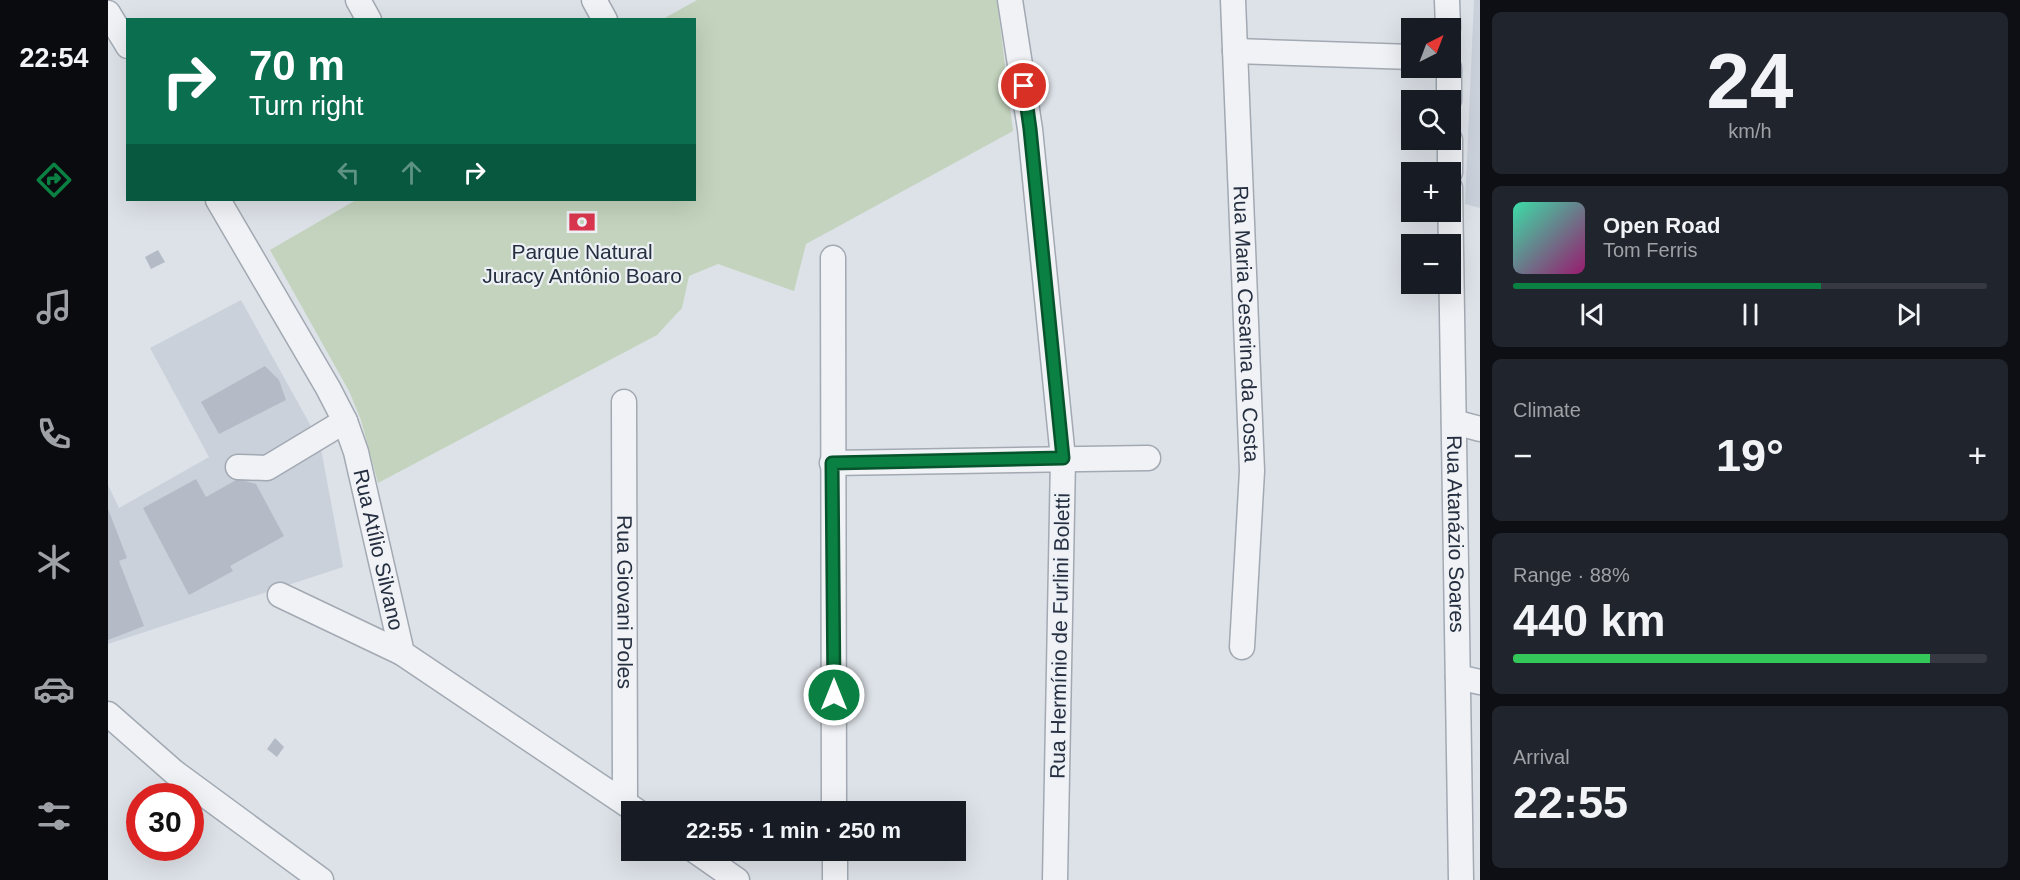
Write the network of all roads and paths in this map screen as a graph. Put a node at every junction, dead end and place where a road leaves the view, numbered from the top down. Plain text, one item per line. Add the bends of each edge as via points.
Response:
1 (358, 0) edge
2 (594, 0) edge
3 (1010, 0) edge
4 (1233, 0) edge
5 (1447, 0) edge
6 (108, 13) edge
7 (368, 18) edge
8 (604, 18) edge
9 (1448, 18) edge
10 (126, 43) edge
11 (1235, 51) junction
12 (1401, 57) edge
13 (219, 201) edge
14 (1451, 222) edge
15 (833, 258) dead end
16 (624, 402) dead end
17 (345, 421) junction
18 (1454, 422) junction
19 (1480, 429) edge
20 (1063, 458) junction
21 (1148, 458) dead end
22 (832, 463) junction
23 (238, 467) dead end
24 (280, 595) dead end
25 (1242, 647) dead end
26 (402, 653) junction
27 (1469, 680) edge
28 (108, 714) edge
29 (623, 801) edge
30 (632, 801) edge
31 (834, 801) edge
32 (1470, 829) edge
33 (710, 861) edge
34 (835, 861) edge
35 (321, 880) edge
36 (737, 880) edge
37 (835, 880) edge
38 (1055, 880) edge
39 (1461, 880) edge

1 - 7 street
2 - 8 street
3 - 20 street, Rua Hermínio de Furlini Boletti via 1030,129
4 - 11 street, Rua Maria Cesarina da Costa
5 - 9 street
6 - 10 street
11 - 12 street
11 - 25 street, Rua Maria Cesarina da Costa via 1252,471
13 - 17 street, Rua Atílio Silvano
14 - 18 street, Rua Atanázio Soares
15 - 22 street
16 - 30 street, Rua Giovani Poles
17 - 23 street via 267,468
17 - 26 street, Rua Atílio Silvano via 356,452
18 - 19 street
18 - 27 street, Rua Atanázio Soares
20 - 21 street
20 - 22 street
20 - 38 street, Rua Hermínio de Furlini Boletti
22 - 31 street
24 - 26 street
26 - 29 street, Rua Atílio Silvano
27 - 32 street, Rua Atanázio Soares
28 - 35 street via 174,772
32 - 39 street, Rua Atanázio Soares
33 - 36 street
34 - 37 street

